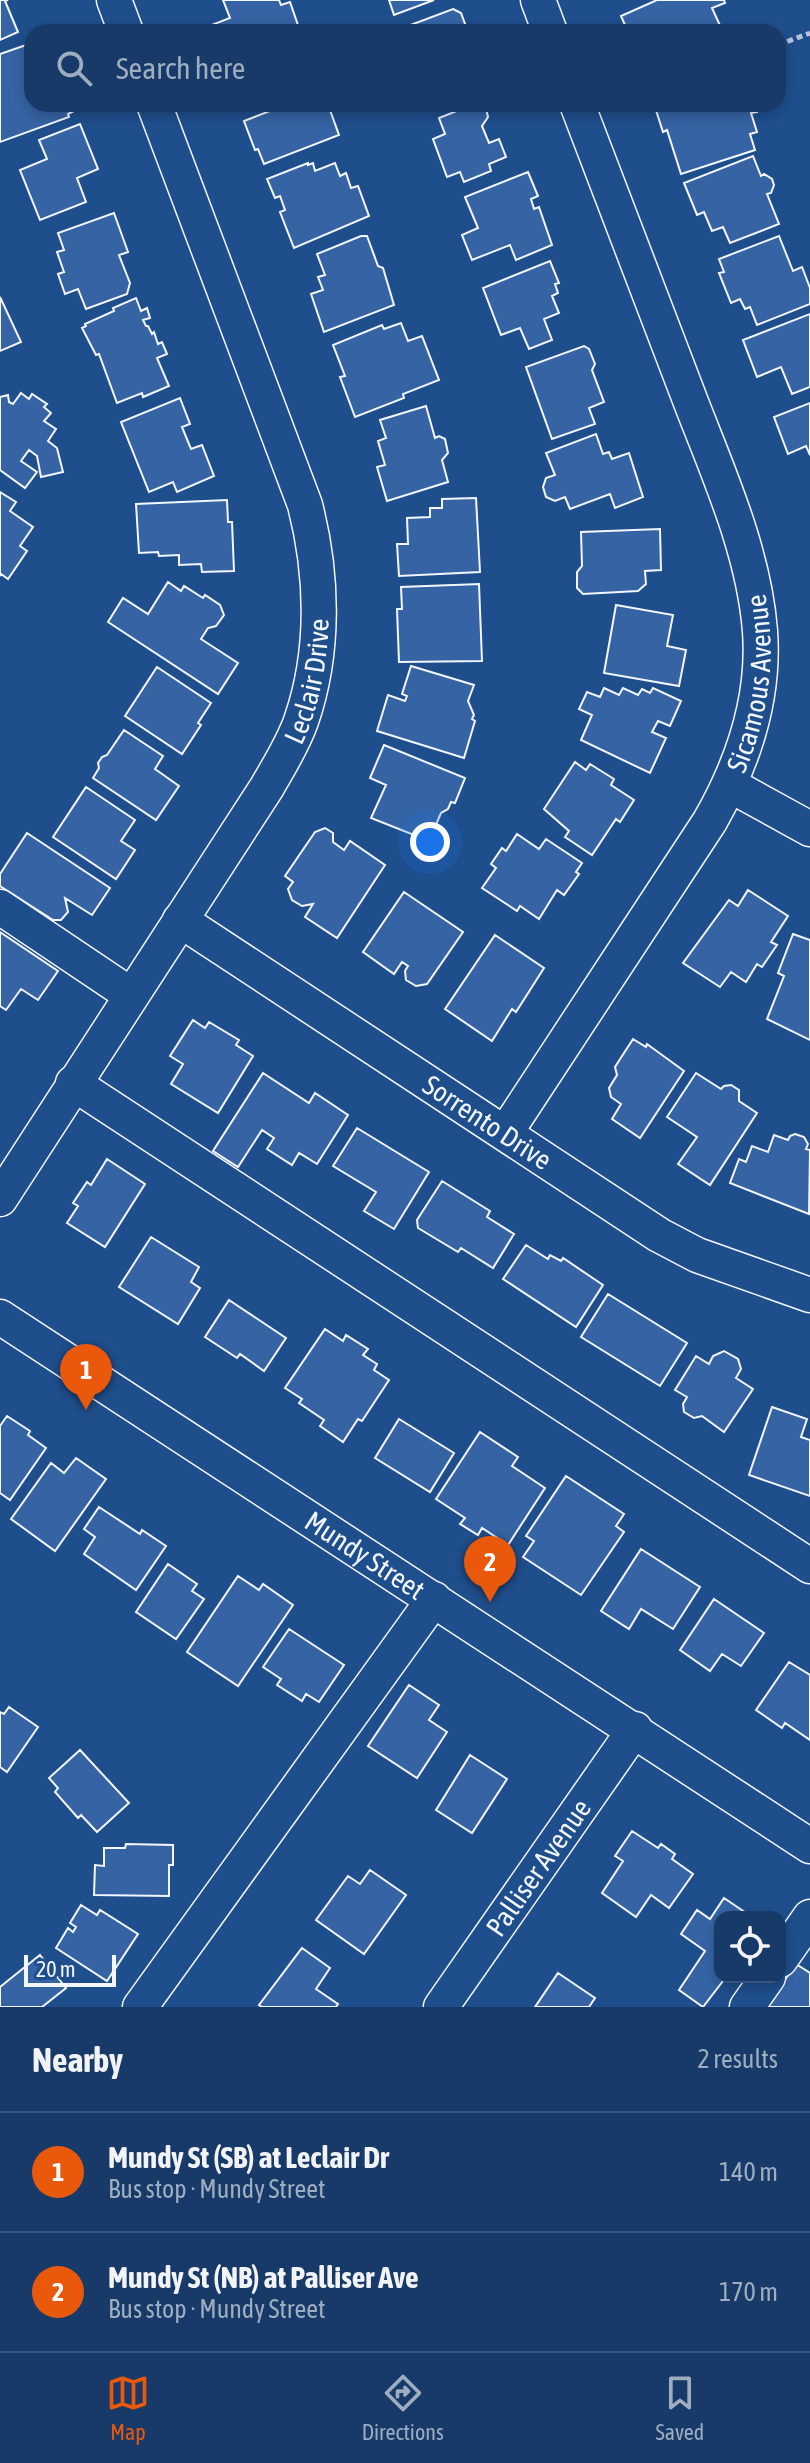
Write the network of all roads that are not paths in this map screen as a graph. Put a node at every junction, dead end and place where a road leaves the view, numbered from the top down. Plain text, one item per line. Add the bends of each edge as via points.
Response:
1 (114, 0) edge
2 (538, 0) edge
3 (123, 24) edge
4 (547, 24) edge
5 (157, 112) edge
6 (580, 112) edge
7 (730, 785) junction
8 (810, 829) edge
9 (0, 907) edge
10 (180, 920) junction
11 (131, 995) junction
12 (73, 1083) junction
13 (506, 1132) junction
14 (0, 1199) edge
15 (810, 1295) edge
16 (0, 1317) edge
17 (810, 1566) edge
18 (434, 1599) junction
19 (635, 1729) junction
20 (810, 1846) edge
21 (810, 1917) edge
22 (786, 1951) edge
23 (764, 1983) edge
24 (140, 2007) edge
25 (441, 2007) edge
26 (747, 2007) edge

1 - 3 street
2 - 4 street
5 - 10 street, Leclair Drive via 305,505 319,602 301,721 267,787
6 - 7 street, Sicamous Avenue via 726,496 755,591 760,678 750,732
7 - 8 street
7 - 13 street, Sicamous Avenue
9 - 11 street
10 - 11 street, Leclair Drive
10 - 13 street, Sorrento Drive
11 - 12 street, Leclair Drive
12 - 14 street, Leclair Drive
12 - 17 street
13 - 15 street, Sorrento Drive via 659,1235 708,1259
16 - 18 street, Mundy Street
18 - 19 street, Mundy Street
18 - 24 street
19 - 20 street, Mundy Street
19 - 25 street, Palliser Avenue
21 - 22 street
23 - 26 street

